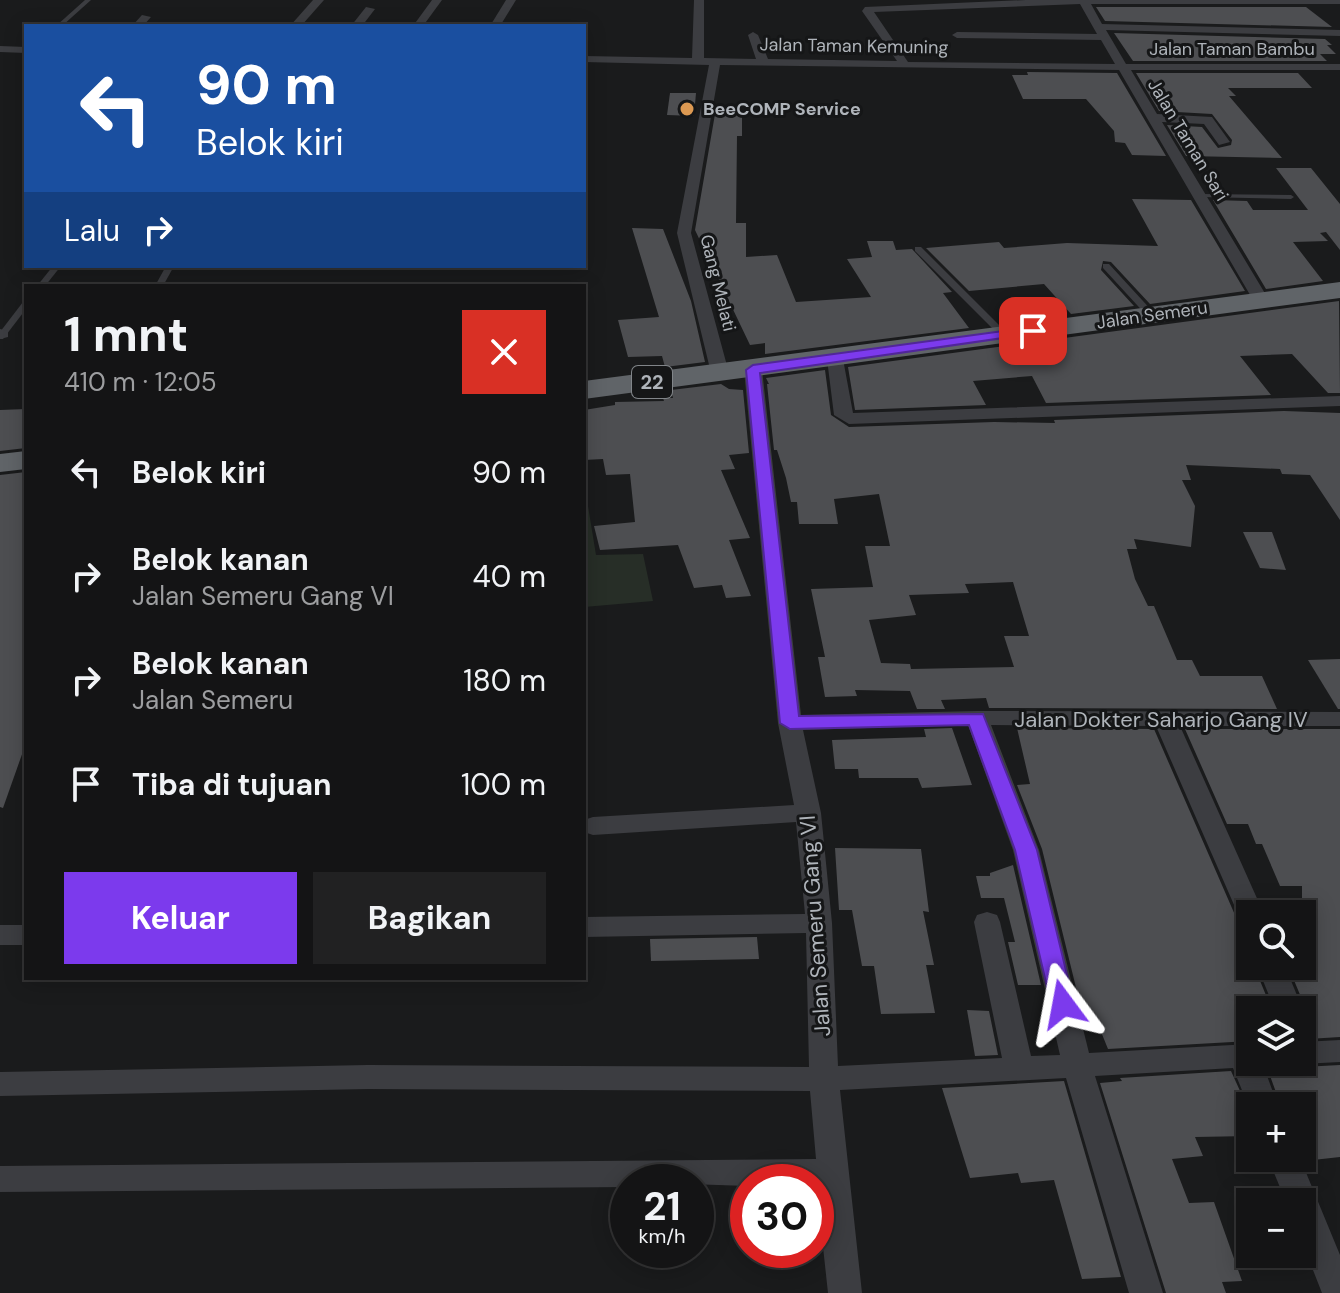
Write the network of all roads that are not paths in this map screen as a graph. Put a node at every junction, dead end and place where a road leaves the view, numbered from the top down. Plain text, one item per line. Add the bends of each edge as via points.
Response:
1 (88, 0) edge
2 (319, 0) edge
3 (437, 0) edge
4 (511, 0) edge
5 (699, 0) edge
6 (1083, 0) edge
7 (1310, 1) edge
8 (1340, 1) edge
9 (370, 9) dead end
10 (1321, 11) dead end
11 (61, 24) edge
12 (297, 24) edge
13 (358, 24) edge
14 (419, 24) edge
15 (496, 24) edge
16 (1337, 28) edge
17 (1104, 32) junction
18 (753, 35) dead end
19 (957, 35) dead end
20 (0, 49) edge
21 (24, 50) edge
22 (586, 59) edge
23 (698, 61) junction
24 (715, 61) junction
25 (763, 62) junction
26 (905, 65) junction
27 (1123, 67) junction
28 (1340, 67) edge
29 (1153, 118) junction
30 (1224, 142) dead end
31 (1201, 195) junction
32 (1291, 197) dead end
33 (918, 249) dead end
34 (1106, 266) dead end
35 (55, 268) edge
36 (43, 284) edge
37 (1340, 290) edge
38 (1261, 300) junction
39 (24, 306) edge
40 (1151, 315) junction
41 (1003, 334) junction
42 (1, 335) edge
43 (835, 359) junction
44 (753, 370) junction
45 (720, 373) junction
46 (586, 390) edge
47 (1340, 401) edge
48 (24, 460) edge
49 (0, 463) edge
50 (977, 718) junction
51 (1165, 719) junction
52 (1340, 719) edge
53 (790, 723) junction
54 (808, 813) junction
55 (593, 826) dead end
56 (1245, 900) edge
57 (987, 922) dead end
58 (819, 923) junction
59 (586, 927) edge
60 (0, 935) edge
61 (24, 935) edge
62 (1316, 1050) edge
63 (1340, 1051) edge
64 (1236, 1057) edge
65 (1077, 1066) junction
66 (1019, 1069) junction
67 (824, 1079) junction
68 (0, 1084) edge
69 (832, 1164) edge
70 (1290, 1172) edge
71 (730, 1173) edge
72 (0, 1179) edge
73 (834, 1182) edge
74 (845, 1293) edge
75 (1146, 1293) edge
76 (1339, 1293) edge

1 - 11 lane
2 - 12 street
3 - 14 street
4 - 15 street
5 - 23 street
6 - 7 street
6 - 17 street, Jalan Taman Sari
6 - 26 street via 869,9
7 - 8 street
7 - 10 street
9 - 13 street
16 - 17 street
17 - 19 street
17 - 27 street, Jalan Taman Sari
18 - 25 street
20 - 21 street
22 - 23 street, Jalan Taman Kemuning
23 - 24 street, Jalan Taman Kemuning
24 - 25 street, Jalan Taman Kemuning
24 - 45 street, Gang Melati via 684,233
25 - 26 street, Jalan Taman Kemuning
26 - 27 street, Jalan Taman Kemuning
27 - 28 street, Jalan Taman Bambu
27 - 29 street, Jalan Taman Sari
29 - 30 street via 1208,120
29 - 31 street, Jalan Taman Sari
31 - 32 lane
31 - 38 street, Jalan Taman Sari
33 - 41 lane
34 - 40 lane
35 - 36 lane
37 - 38 highway, Jalan Semeru / 22
38 - 40 highway, Jalan Semeru / 22
39 - 42 lane
40 - 41 highway, Jalan Semeru / 22
41 - 43 highway, Jalan Semeru / 22
43 - 44 highway, Jalan Semeru / 22
43 - 47 street via 843,415 849,419
44 - 45 highway, Jalan Semeru / 22
44 - 53 street, Jalan Semeru Gang VI
45 - 46 highway, Jalan Semeru / 22
48 - 49 highway
50 - 51 street, Jalan Dokter Saharjo Gang IV
50 - 53 street, Jalan Dokter Saharjo Gang IV
50 - 65 street via 1026,850
51 - 52 street, Jalan Dokter Saharjo Gang IV
51 - 56 street
53 - 54 street, Jalan Semeru Gang VI
54 - 55 street
54 - 58 street, Jalan Semeru Gang VI
57 - 66 street
58 - 59 street
58 - 67 street, Jalan Semeru Gang VI
60 - 61 street
62 - 63 street
64 - 65 street
65 - 66 street
65 - 75 street
66 - 67 street
67 - 68 street via 368,1077
67 - 69 street, Jalan Semeru Gang VI
70 - 76 street
71 - 72 street
73 - 74 street, Jalan Semeru Gang VI

